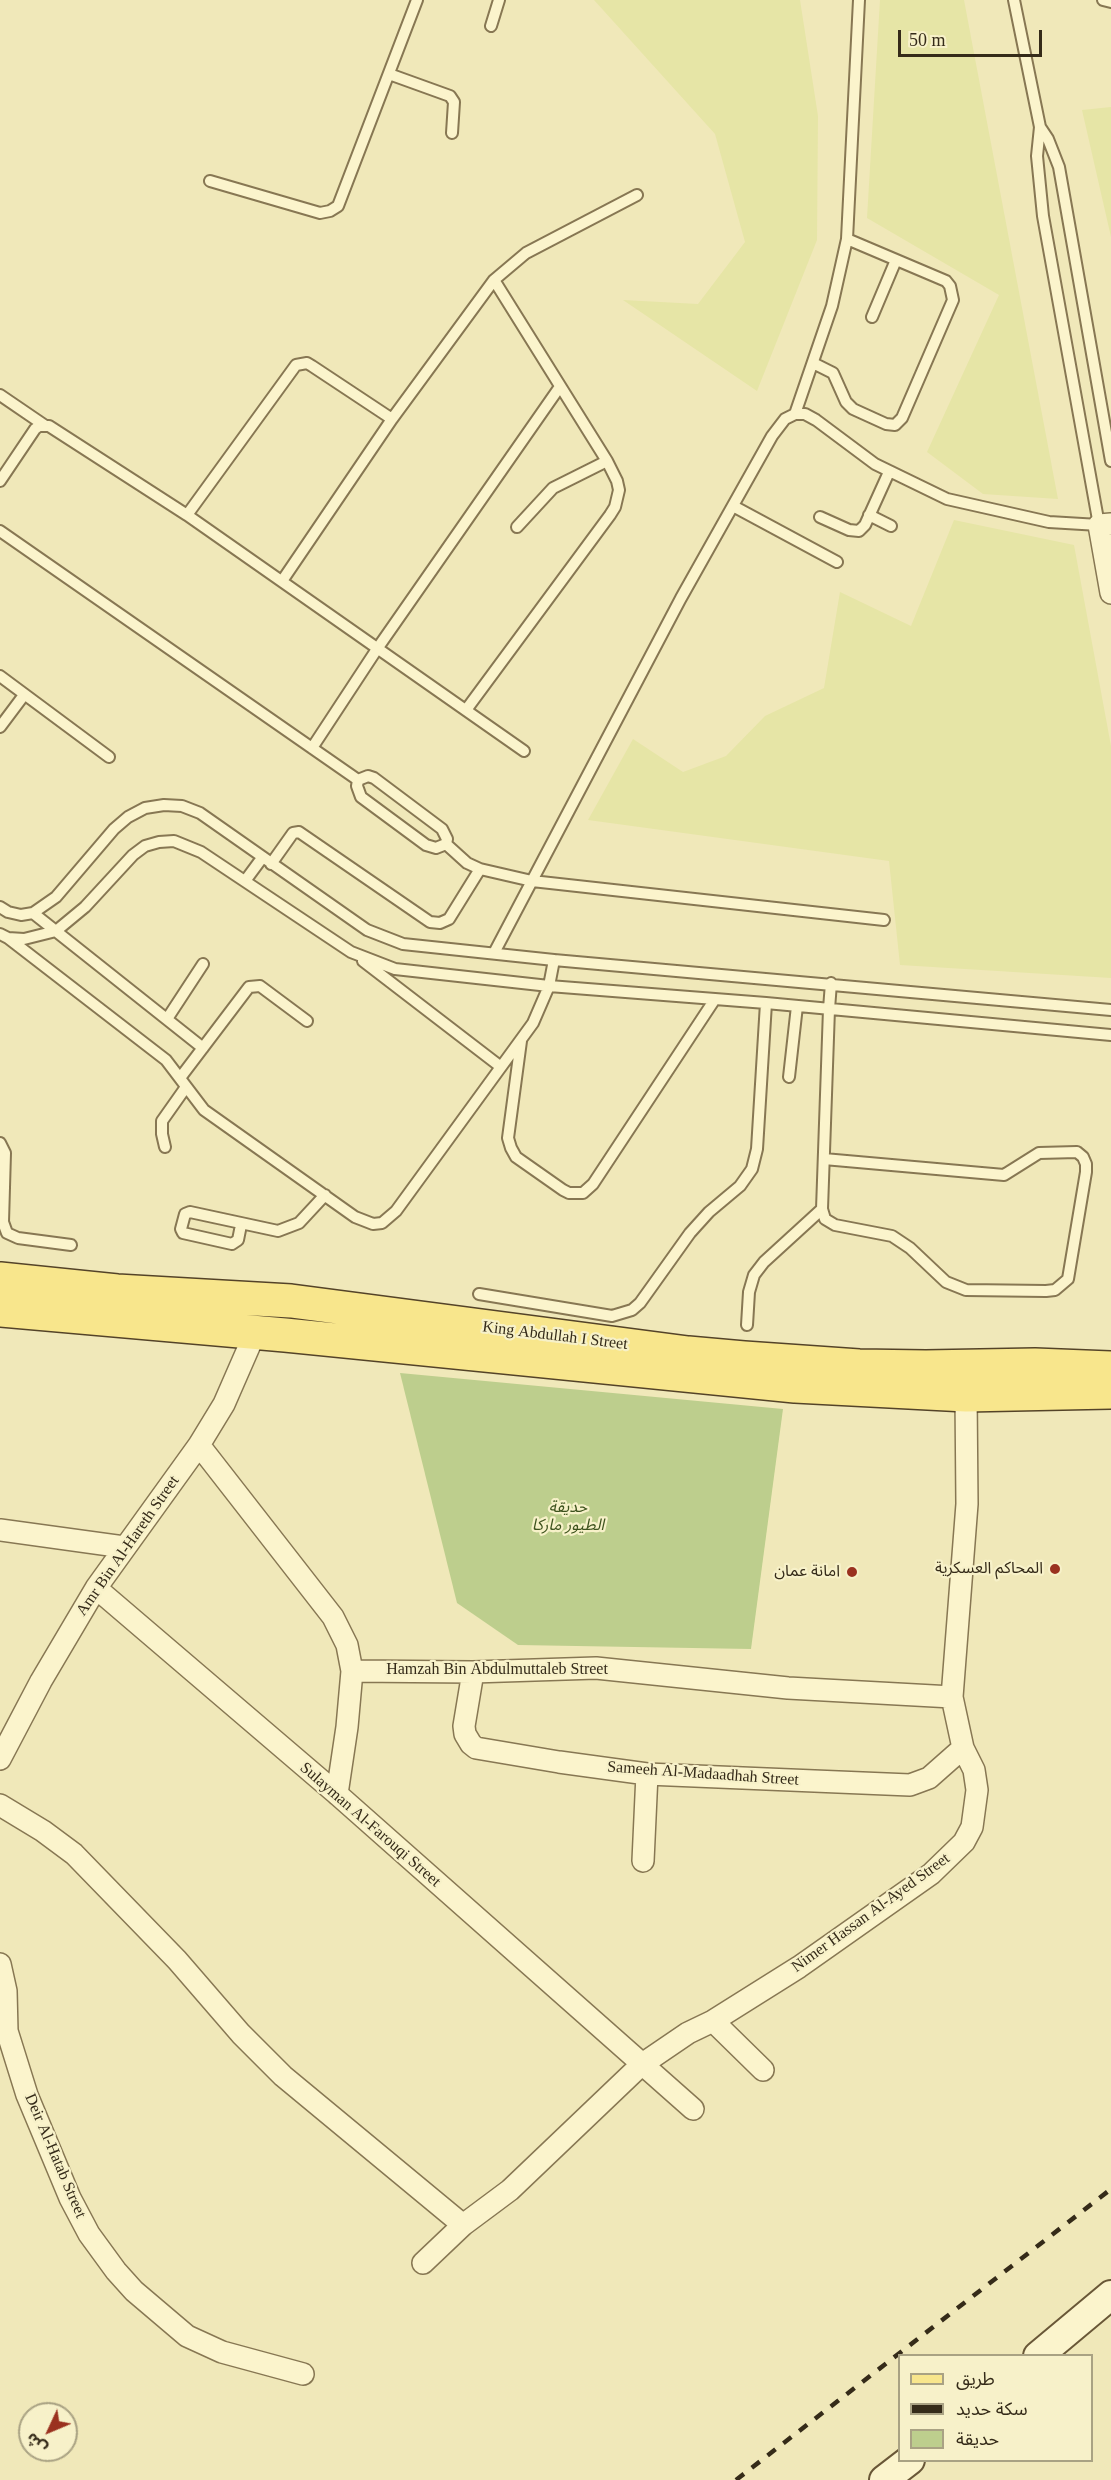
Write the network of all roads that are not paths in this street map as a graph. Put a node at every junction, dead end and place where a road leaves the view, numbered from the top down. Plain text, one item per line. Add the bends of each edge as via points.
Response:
1 (417, 0) edge
2 (499, 0) edge
3 (859, 0) edge
4 (1014, 0) edge
5 (1103, 0) edge
6 (1111, 2) edge
7 (491, 26) dead end
8 (389, 74) junction
9 (1040, 127) junction
10 (452, 133) dead end
11 (210, 181) dead end
12 (636, 195) dead end
13 (847, 239) junction
14 (896, 260) junction
15 (494, 280) junction
16 (872, 317) dead end
17 (813, 363) junction
18 (559, 388) junction
19 (0, 395) edge
20 (795, 414) junction
21 (392, 420) junction
22 (44, 425) junction
23 (607, 460) junction
24 (1111, 461) edge
25 (889, 472) junction
26 (0, 481) edge
27 (733, 506) junction
28 (187, 515) junction
29 (870, 515) junction
30 (820, 517) dead end
31 (1105, 524) edge
32 (891, 526) dead end
33 (517, 527) dead end
34 (0, 531) edge
35 (837, 562) dead end
36 (282, 581) junction
37 (1111, 593) edge
38 (377, 649) junction
39 (0, 676) edge
40 (24, 695) junction
41 (466, 710) junction
42 (0, 727) edge
43 (312, 748) junction
44 (524, 751) dead end
45 (109, 757) dead end
46 (358, 780) junction
47 (446, 844) junction
48 (266, 861) junction
49 (480, 869) junction
50 (245, 881) junction
51 (532, 881) junction
52 (0, 907) edge
53 (33, 913) junction
54 (884, 920) dead end
55 (56, 931) junction
56 (4, 936) edge
57 (351, 952) junction
58 (494, 953) junction
59 (554, 960) junction
60 (203, 964) dead end
61 (831, 983) junction
62 (549, 986) junction
63 (715, 999) junction
64 (766, 1003) junction
65 (797, 1006) junction
66 (829, 1009) junction
67 (1111, 1010) edge
68 (166, 1019) junction
69 (307, 1021) dead end
70 (1111, 1035) edge
71 (521, 1040) junction
72 (203, 1048) junction
73 (501, 1067) junction
74 (789, 1077) dead end
75 (183, 1082) junction
76 (0, 1143) edge
77 (165, 1148) dead end
78 (824, 1159) junction
79 (325, 1195) junction
80 (822, 1209) junction
81 (242, 1225) junction
82 (71, 1245) dead end
83 (0, 1279) edge
84 (479, 1294) dead end
85 (0, 1310) edge
86 (747, 1325) dead end
87 (255, 1333) junction
88 (1111, 1368) edge
89 (1111, 1392) edge
90 (966, 1395) junction
91 (199, 1445) junction
92 (0, 1530) edge
93 (124, 1547) junction
94 (96, 1588) junction
95 (352, 1671) junction
96 (472, 1672) junction
97 (952, 1697) junction
98 (963, 1748) junction
99 (0, 1759) edge
100 (647, 1774) junction
101 (336, 1794) junction
102 (0, 1805) edge
103 (643, 1861) dead end
104 (0, 1964) edge
105 (713, 2021) junction
106 (4, 2031) edge
107 (641, 2065) junction
108 (763, 2070) dead end
109 (693, 2109) dead end
110 (463, 2225) junction
111 (423, 2263) dead end
112 (1111, 2295) edge
113 (1039, 2354) edge
114 (303, 2374) dead end
115 (907, 2462) edge
116 (884, 2480) edge

1 - 8 lane
2 - 7 lane
3 - 13 lane
4 - 9 lane
5 - 6 lane
8 - 10 lane via 450,96 454,102
8 - 11 lane via 342,197 330,211 311,211
9 - 24 lane via 1059,167
9 - 31 lane via 1036,156 1043,216
12 - 15 lane via 526,253
13 - 14 lane
13 - 17 lane via 835,295
14 - 16 lane
14 - 17 lane via 946,281 953,292 953,300 899,422 890,426 853,409 833,373
15 - 18 lane
15 - 21 lane
17 - 20 lane
18 - 23 lane
18 - 38 lane
19 - 22 lane
20 - 25 lane via 816,420
20 - 27 lane via 778,427
21 - 28 lane via 312,366 297,365
21 - 36 lane
22 - 26 lane via 35,429
22 - 28 lane
23 - 33 lane via 553,488
23 - 41 lane via 619,490 615,507
25 - 29 lane
25 - 31 lane via 931,493 970,506 1049,522
27 - 35 lane
27 - 51 lane
28 - 36 lane
29 - 30 lane via 862,529 854,532
29 - 32 lane
31 - 37 street
34 - 43 lane
36 - 38 lane
38 - 41 lane
38 - 43 lane
39 - 40 lane
40 - 42 lane
40 - 45 lane
41 - 44 lane
43 - 46 lane
46 - 47 lane via 368,776 378,781 442,828
46 - 47 lane via 361,797 391,819 431,847
47 - 49 lane
48 - 49 lane via 293,833 299,832 422,918 440,923 455,912
48 - 50 lane
48 - 53 lane via 200,813 182,806 145,808 114,829 56,897
48 - 58 lane via 350,920 384,938 404,944
49 - 51 lane
50 - 55 lane via 187,844 159,842 133,855 85,907
50 - 57 lane
51 - 54 lane
51 - 58 lane
52 - 53 lane via 21,915
53 - 55 lane
55 - 56 lane via 24,939
55 - 68 lane
56 - 75 lane via 166,1060
57 - 62 lane via 395,969
57 - 73 lane
58 - 59 lane
59 - 61 lane
59 - 62 lane
60 - 68 lane
61 - 66 lane
61 - 67 lane
62 - 63 lane
62 - 71 lane
63 - 64 lane
63 - 71 lane via 593,1184 583,1193 563,1190 516,1157 511,1148 508,1138
64 - 65 lane
64 - 84 lane via 757,1149 752,1169 740,1186 690,1233 640,1303 612,1316
65 - 66 lane
65 - 74 lane
66 - 70 lane
66 - 78 lane
68 - 72 lane
69 - 72 lane via 260,986 254,986 245,992
71 - 73 lane
72 - 75 lane
73 - 79 lane via 389,1218 382,1223 364,1222
75 - 77 lane via 162,1121
75 - 79 lane via 204,1110
76 - 82 lane via 5,1154 3,1222 7,1233
78 - 80 lane
78 - 80 lane via 1004,1174 1039,1153 1069,1151 1077,1152 1086,1164 1068,1279 1055,1290 976,1291 955,1287 902,1242 882,1233 830,1223
79 - 81 lane via 289,1228 278,1231
80 - 86 lane via 754,1275
81 - 81 lane via 188,1212 181,1229 232,1244 238,1240
83 - 88 main road, King Abdullah I Street via 117,1291 291,1301 744,1358 859,1366
85 - 87 main road, King Abdullah I Street
87 - 90 main road, King Abdullah I Street via 708,1378
87 - 91 street, Amr Bin Al-Hareth Street via 224,1404
89 - 90 main road, King Abdullah I Street
90 - 97 street, Nimer Hassan Al-Ayed Street via 967,1504
91 - 93 street, Amr Bin Al-Hareth Street
91 - 95 street via 333,1617 347,1646
92 - 93 street
93 - 94 street, Amr Bin Al-Hareth Street
94 - 99 street, Amr Bin Al-Hareth Street
94 - 101 street, Sulayman Al-Farouqi Street
95 - 96 street, Hamzah Bin Abdulmuttaleb Street
95 - 101 street
96 - 97 street, Hamzah Bin Abdulmuttaleb Street via 596,1668 788,1688
96 - 100 street, Sameeh Al-Madaadhah Street via 464,1726 468,1740 477,1748
97 - 98 street, Nimer Hassan Al-Ayed Street
98 - 100 street, Sameeh Al-Madaadhah Street via 934,1774 910,1785
98 - 105 street, Nimer Hassan Al-Ayed Street via 974,1770 977,1790 972,1827 964,1842 931,1874 769,1987
100 - 103 street
101 - 107 street, Sulayman Al-Farouqi Street
102 - 110 street via 74,1854 283,2076
104 - 106 street, Deir Al-Hatab Street via 6,1991
105 - 107 street, Nimer Hassan Al-Ayed Street
105 - 108 street
106 - 114 street, Deir Al-Hatab Street via 70,2198 89,2234 122,2278 186,2336 222,2352
107 - 109 street, Sulayman Al-Farouqi Street
107 - 110 street, Nimer Hassan Al-Ayed Street via 510,2190
110 - 111 street, Nimer Hassan Al-Ayed Street
112 - 113 street
115 - 116 street

